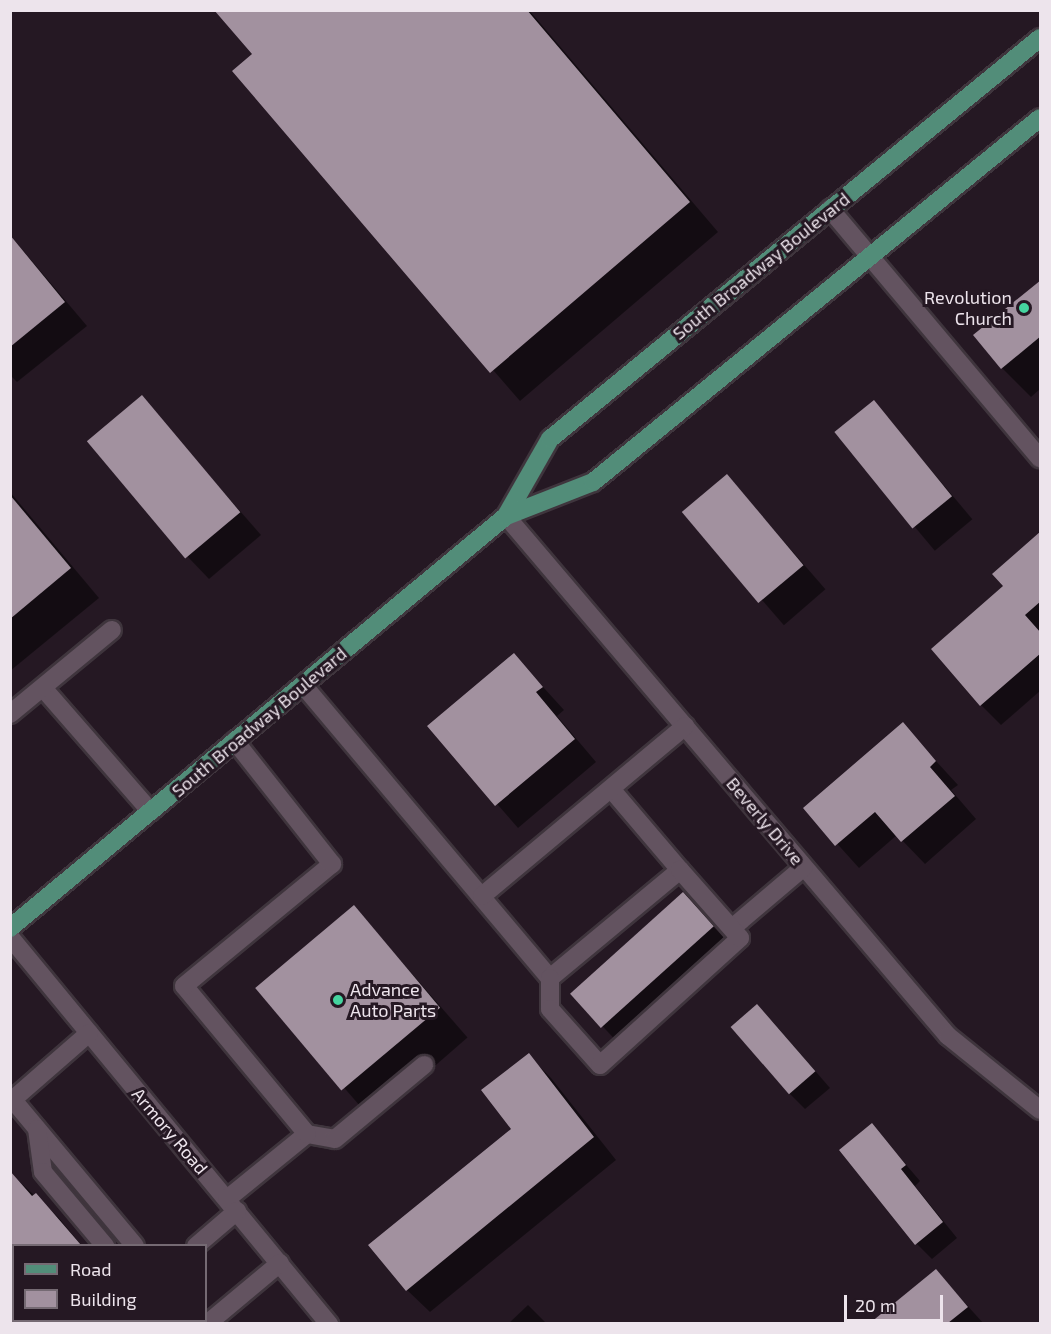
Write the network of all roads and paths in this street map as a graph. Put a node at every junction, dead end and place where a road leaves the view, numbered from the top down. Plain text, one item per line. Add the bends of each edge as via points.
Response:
1 (1041, 38) edge
2 (1041, 118) edge
3 (830, 209) junction
4 (870, 257) junction
5 (1041, 458) edge
6 (506, 516) junction
7 (112, 630) dead end
8 (303, 685) junction
9 (43, 688) junction
10 (10, 714) edge
11 (685, 726) junction
12 (235, 741) junction
13 (611, 789) junction
14 (151, 812) junction
15 (804, 867) junction
16 (680, 870) junction
17 (482, 896) junction
18 (10, 928) edge
19 (732, 928) junction
20 (10, 937) edge
21 (550, 978) junction
22 (89, 1033) junction
23 (424, 1065) dead end
24 (12, 1101) edge
25 (1041, 1110) edge
26 (37, 1129) junction
27 (306, 1134) junction
28 (232, 1205) junction
29 (104, 1244) edge
30 (134, 1244) edge
31 (197, 1244) edge
32 (280, 1263) junction
33 (227, 1317) edge
34 (207, 1323) edge
35 (329, 1323) edge

1 - 3 main road, South Broadway Boulevard
2 - 4 main road, South Broadway Boulevard
3 - 4 street
3 - 6 main road, South Broadway Boulevard via 550,439
4 - 5 street
4 - 6 main road, South Broadway Boulevard via 594,482
6 - 8 main road, South Broadway Boulevard
6 - 11 street, Beverly Drive
7 - 9 street
8 - 12 main road, South Broadway Boulevard
8 - 17 street
9 - 10 street
9 - 14 street
11 - 13 street
11 - 15 street, Beverly Drive
12 - 14 main road, South Broadway Boulevard
12 - 27 street via 332,864 184,986
13 - 16 street
13 - 17 street
14 - 18 main road, South Broadway Boulevard
15 - 19 street
15 - 25 street, Beverly Drive via 948,1036
16 - 19 street
16 - 21 street
17 - 21 street
19 - 21 street via 740,938 600,1065 550,1009
20 - 22 street, Armory Road
22 - 24 street
22 - 28 street, Armory Road
23 - 27 street via 335,1139
24 - 26 street
26 - 29 street via 44,1172
26 - 30 street
27 - 28 street
28 - 31 street
28 - 32 street, Armory Road
32 - 33 street
32 - 35 street, Armory Road
33 - 34 street

